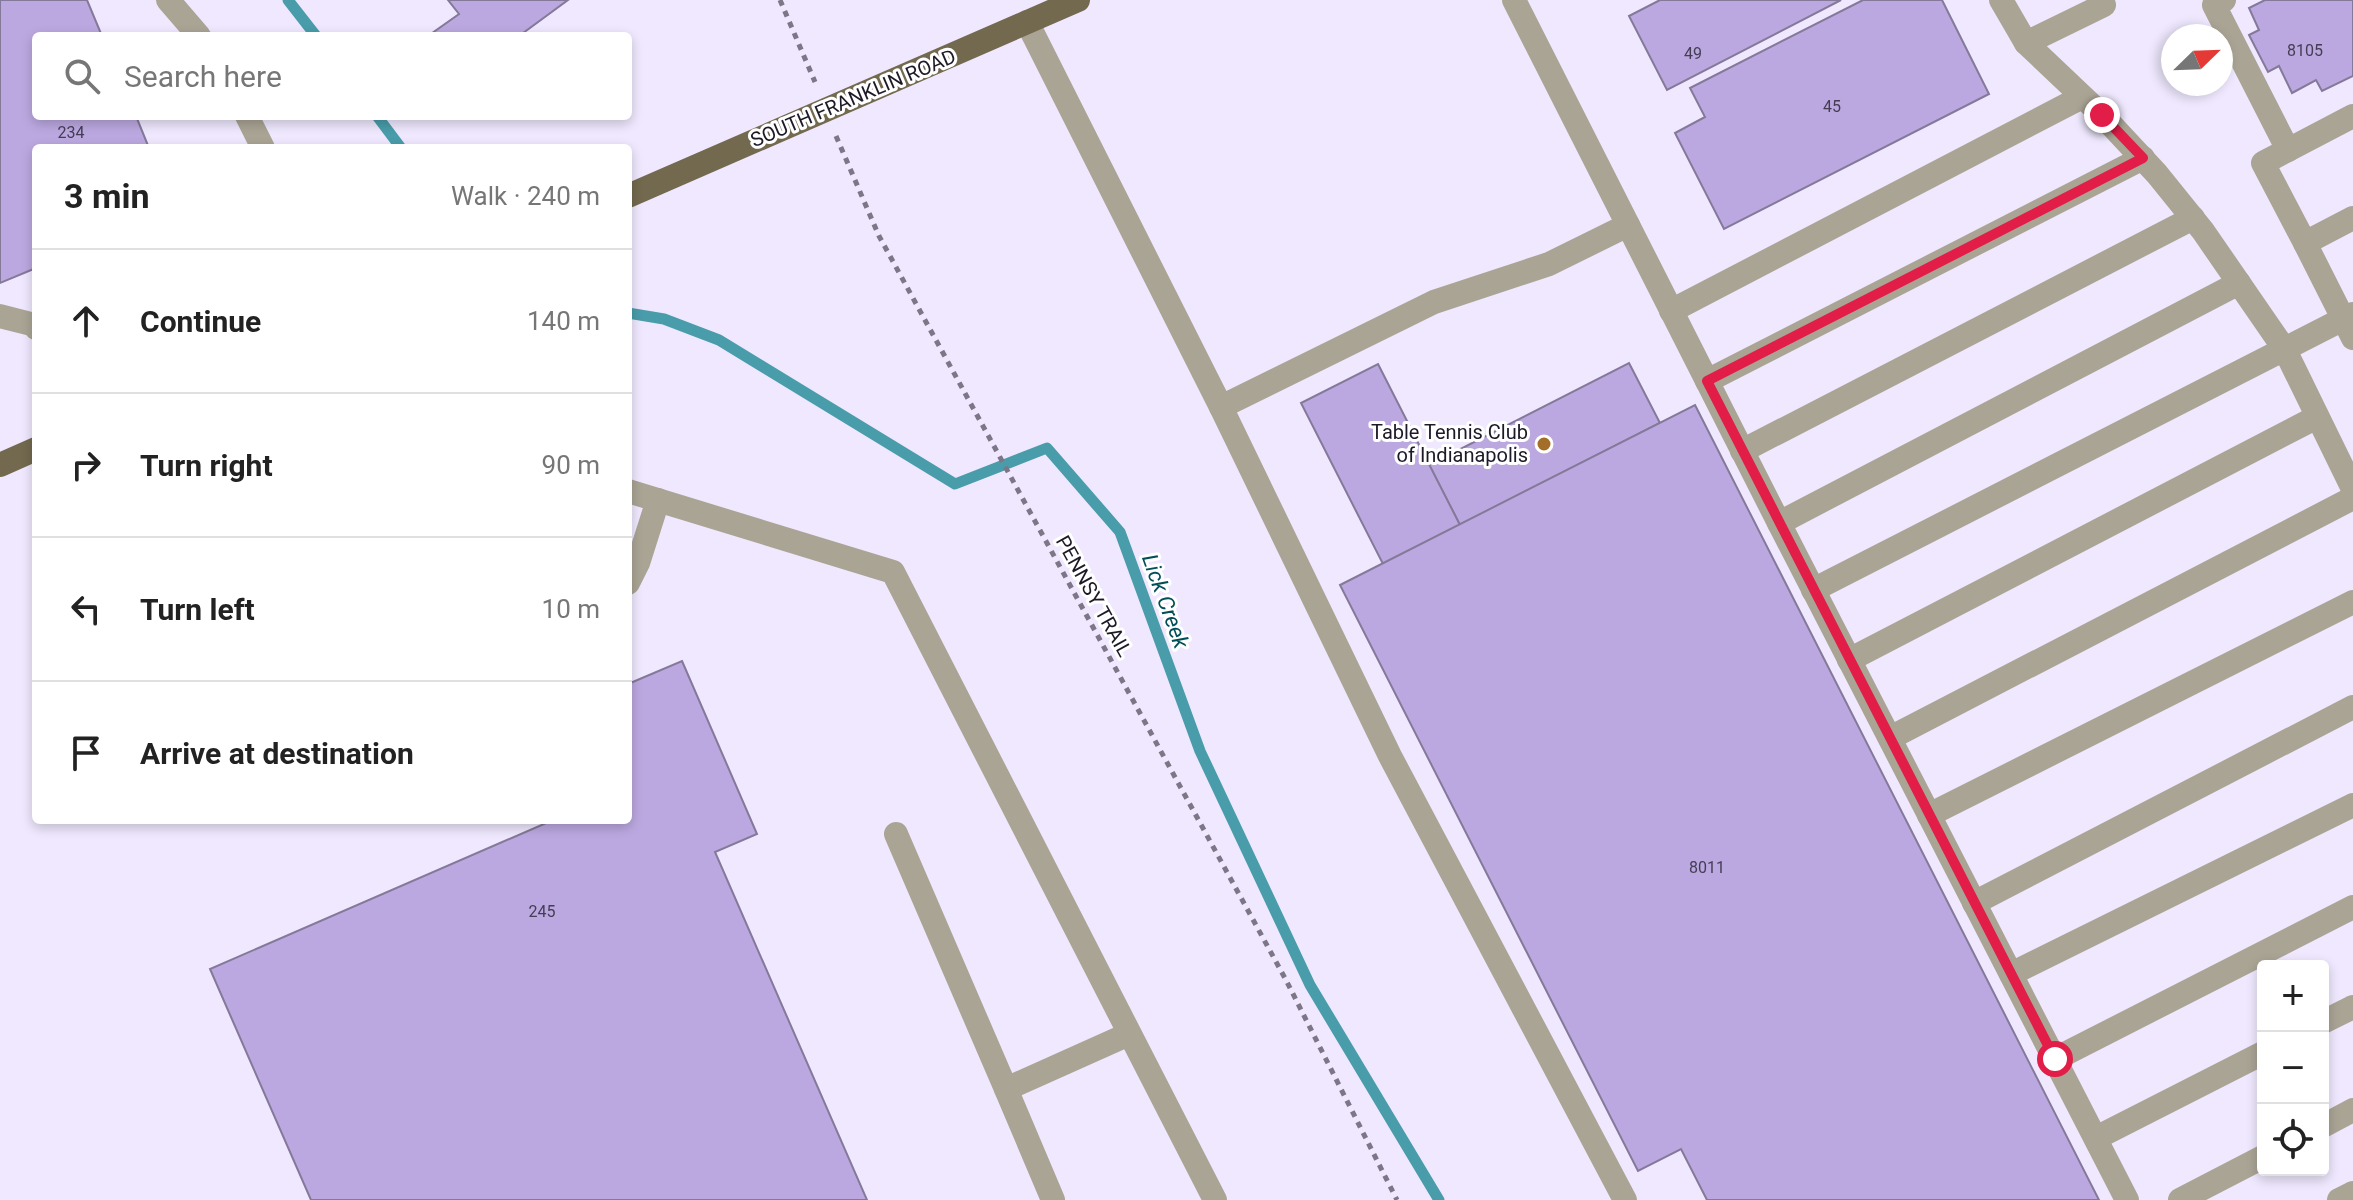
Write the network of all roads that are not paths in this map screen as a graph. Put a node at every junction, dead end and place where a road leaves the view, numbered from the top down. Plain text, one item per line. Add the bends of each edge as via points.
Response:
1 (168, 0) edge
2 (1514, 0) edge
3 (2001, 0) edge
4 (2224, 0) edge
5 (2107, 2) edge
6 (1062, 3) edge
7 (1027, 22) junction
8 (196, 32) edge
9 (2026, 43) junction
10 (2082, 97) junction
11 (2353, 116) edge
12 (249, 120) edge
13 (261, 144) edge
14 (2288, 150) junction
15 (2143, 158) junction
16 (632, 194) edge
17 (2193, 218) junction
18 (2353, 218) edge
19 (1628, 225) junction
20 (2305, 243) junction
21 (2239, 283) junction
22 (1671, 311) junction
23 (0, 316) edge
24 (32, 324) edge
25 (2350, 324) edge
26 (2285, 350) junction
27 (1707, 381) junction
28 (1221, 407) junction
29 (2317, 417) junction
30 (32, 451) edge
31 (1742, 451) junction
32 (0, 465) edge
33 (2353, 489) edge
34 (632, 492) edge
35 (2353, 498) edge
36 (658, 500) junction
37 (1779, 523) junction
38 (632, 575) edge
39 (1813, 590) junction
40 (2353, 602) edge
41 (1849, 660) junction
42 (2353, 707) edge
43 (1890, 738) junction
44 (2353, 805) edge
45 (1929, 815) junction
46 (896, 834) dead end
47 (1974, 903) junction
48 (2353, 907) edge
49 (2011, 974) junction
50 (2353, 1007) edge
51 (2329, 1019) edge
52 (1129, 1034) junction
53 (2257, 1056) edge
54 (2055, 1059) junction
55 (1006, 1089) junction
56 (2353, 1110) edge
57 (2329, 1123) edge
58 (2096, 1138) junction
59 (2257, 1160) edge
60 (2353, 1193) edge
61 (1053, 1200) edge
62 (1215, 1200) edge
63 (1625, 1200) edge
64 (2127, 1200) edge
65 (2180, 1200) edge
66 (2339, 1200) edge

1 - 8 lane
2 - 19 lane
3 - 9 lane
4 - 14 lane via 2214,5
5 - 9 lane
6 - 7 main road, SOUTH FRANKLIN ROAD
7 - 16 main road, SOUTH FRANKLIN ROAD
7 - 28 lane
9 - 10 lane
10 - 15 lane
10 - 22 lane
11 - 14 lane
12 - 13 lane
14 - 20 lane via 2263,163
15 - 17 lane
15 - 27 lane
17 - 21 lane
17 - 31 lane
18 - 20 lane
19 - 22 lane
19 - 28 lane via 1549,264 1434,302
20 - 25 lane
21 - 26 lane
21 - 37 lane
22 - 27 lane
23 - 24 lane
25 - 26 lane
26 - 29 lane
26 - 39 lane
27 - 31 lane
28 - 63 lane via 1390,756
29 - 33 lane
29 - 41 lane
30 - 32 main road
31 - 37 lane
34 - 36 lane
35 - 43 lane
36 - 38 lane
36 - 52 lane via 893,572
37 - 39 lane
39 - 41 lane
40 - 45 lane
41 - 43 lane
42 - 47 lane
43 - 45 lane
44 - 49 lane
45 - 47 lane
46 - 55 lane
47 - 49 lane
48 - 54 lane
49 - 54 lane
50 - 51 lane
52 - 55 lane
52 - 62 lane
53 - 58 lane
54 - 58 lane
55 - 61 lane
56 - 57 lane
58 - 64 lane
59 - 65 lane
60 - 66 lane

